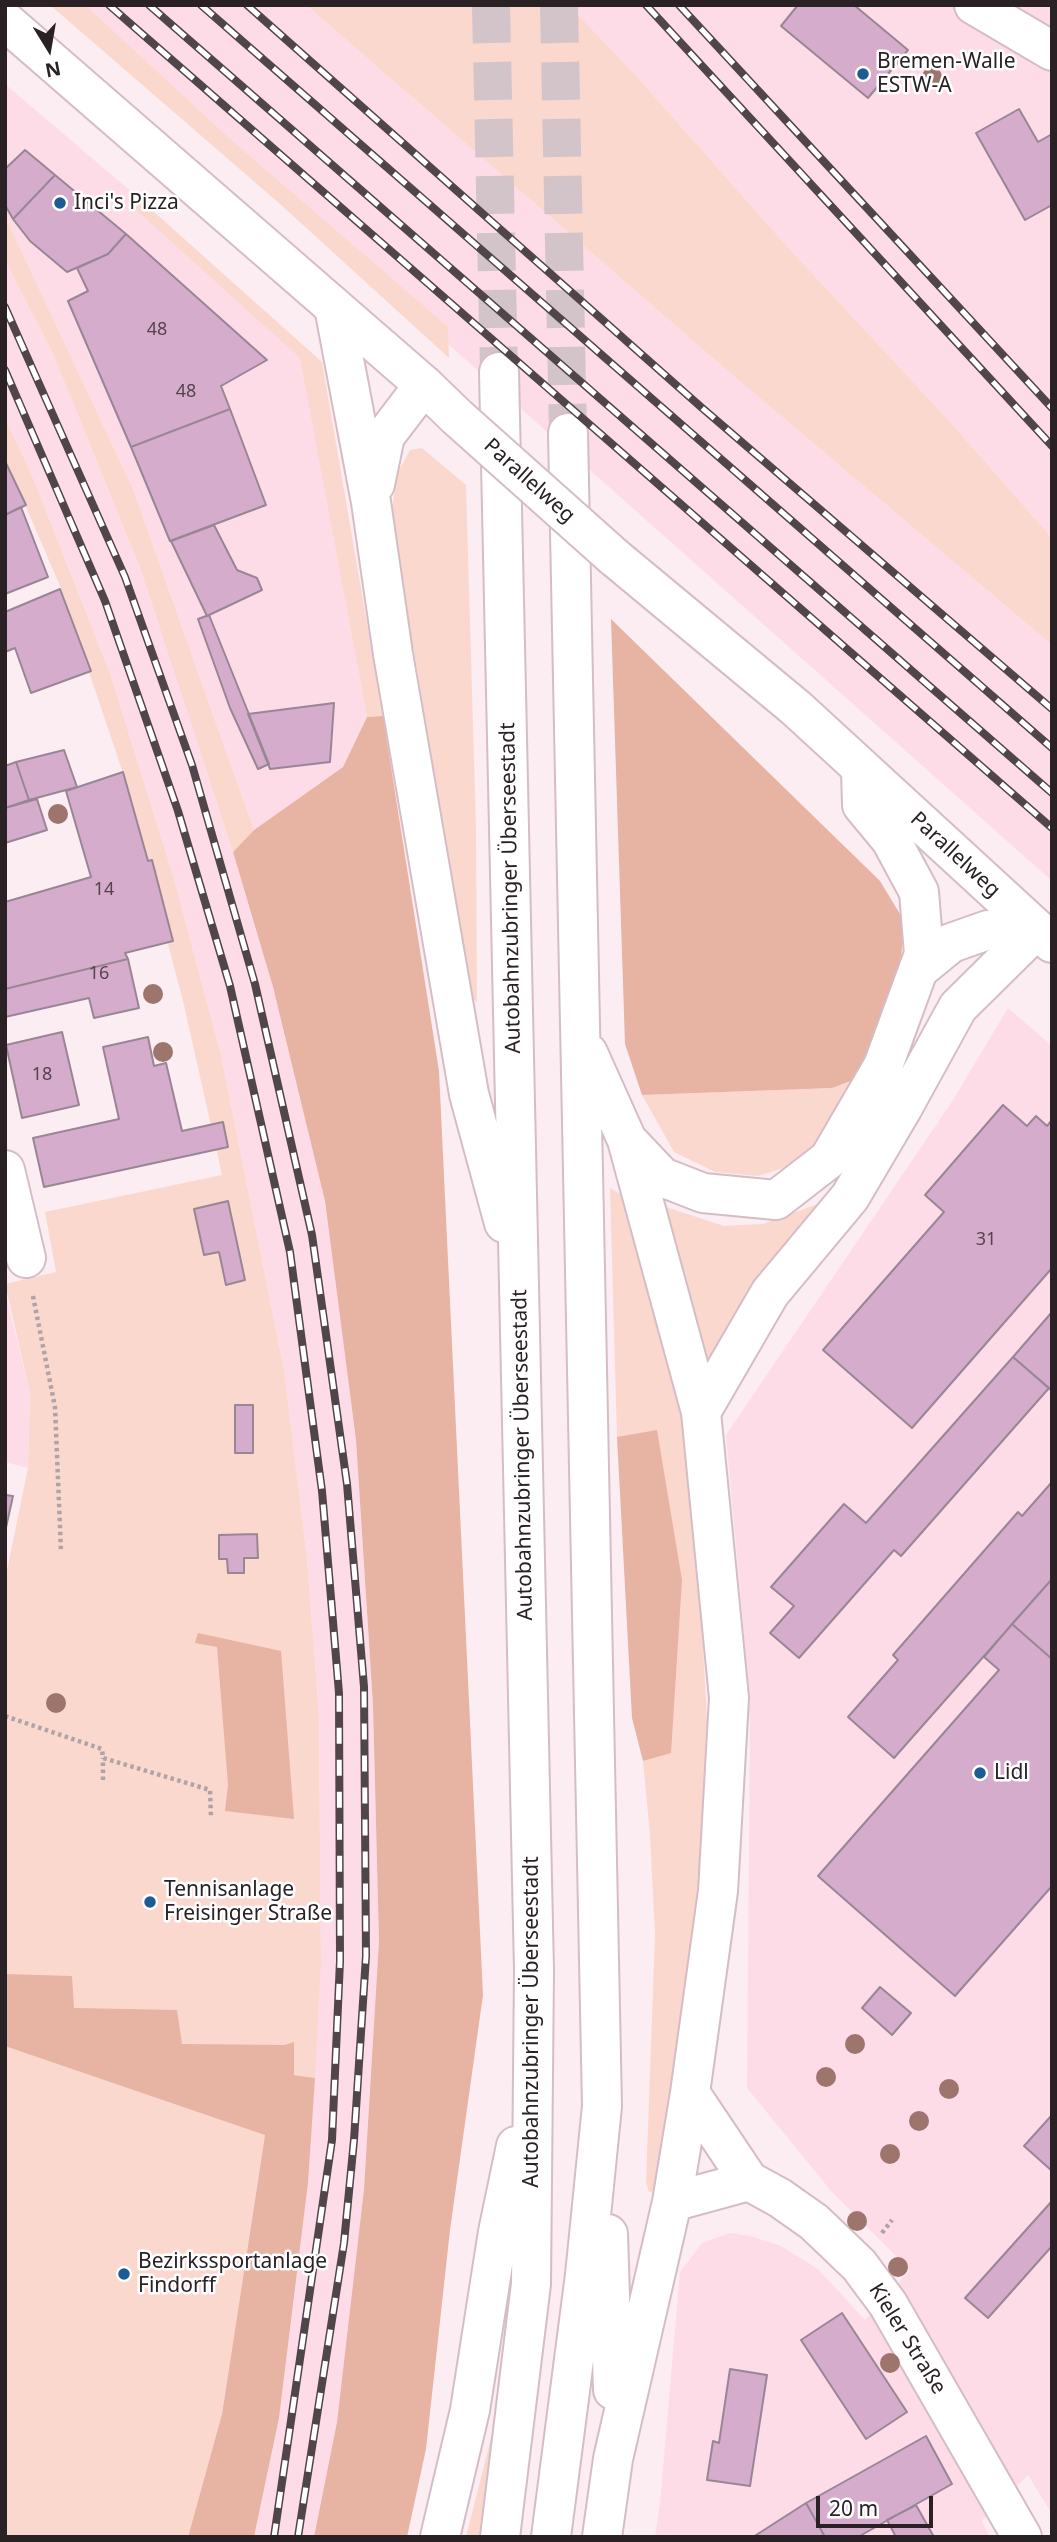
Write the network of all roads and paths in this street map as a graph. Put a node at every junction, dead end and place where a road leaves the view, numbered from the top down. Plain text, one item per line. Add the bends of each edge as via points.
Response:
1 (974, 5) edge
2 (5, 21) edge
3 (1052, 51) edge
4 (334, 307) junction
5 (499, 372) tunnel mouth
6 (424, 385) junction
7 (568, 433) tunnel mouth
8 (371, 502) junction
9 (861, 769) junction
10 (1044, 937) edge
11 (918, 970) junction
12 (580, 1035) junction
13 (627, 1140) junction
14 (5, 1170) edge
15 (26, 1258) joint
16 (520, 1281) junction
17 (701, 1412) junction
18 (61, 1551) dead end
19 (5, 1716) edge
20 (103, 1758) junction
21 (103, 1780) dead end
22 (211, 1818) dead end
23 (533, 2058) junction
24 (690, 2093) junction
25 (602, 2106) junction
26 (749, 2181) junction
27 (672, 2202) junction
28 (613, 2459) junction
29 (440, 2537) edge
30 (500, 2537) edge
31 (551, 2537) edge
32 (602, 2537) edge
33 (1022, 2537) edge

1 - 3 main road
2 - 4 main road, Parallelweg
4 - 6 main road, Parallelweg
4 - 8 main road
5 - 16 main road, Autobahnzubringer Überseestadt
6 - 8 main road via 385,436
6 - 9 main road, Parallelweg, bridge via 614,557 796,708
7 - 12 main road
8 - 16 main road via 469,1094
9 - 10 main road, Parallelweg
9 - 11 main road via 862,805 891,840 919,892 924,954
10 - 11 main road via 988,930 950,943
10 - 17 main road via 958,1007 850,1196 771,1293
11 - 13 main road via 883,1066 829,1159 776,1200 703,1193 662,1177
12 - 13 main road
12 - 25 main road
13 - 17 main road
14 - 15 main road
15 - 18 path via 55,1407
16 - 23 main road, Autobahnzubringer Überseestadt
17 - 24 main road via 729,1698 718,1891
19 - 20 path via 102,1749
20 - 21 path
20 - 22 path via 210,1790
23 - 29 main road via 498,2232 470,2410
23 - 30 main road, Autobahnzubringer Überseestadt via 531,2284
24 - 26 main road
24 - 27 main road
25 - 28 main road via 614,2355
25 - 31 main road
26 - 27 main road
26 - 33 main road, Kieler Straße via 814,2222 859,2264 888,2304
27 - 28 main road
28 - 32 main road

